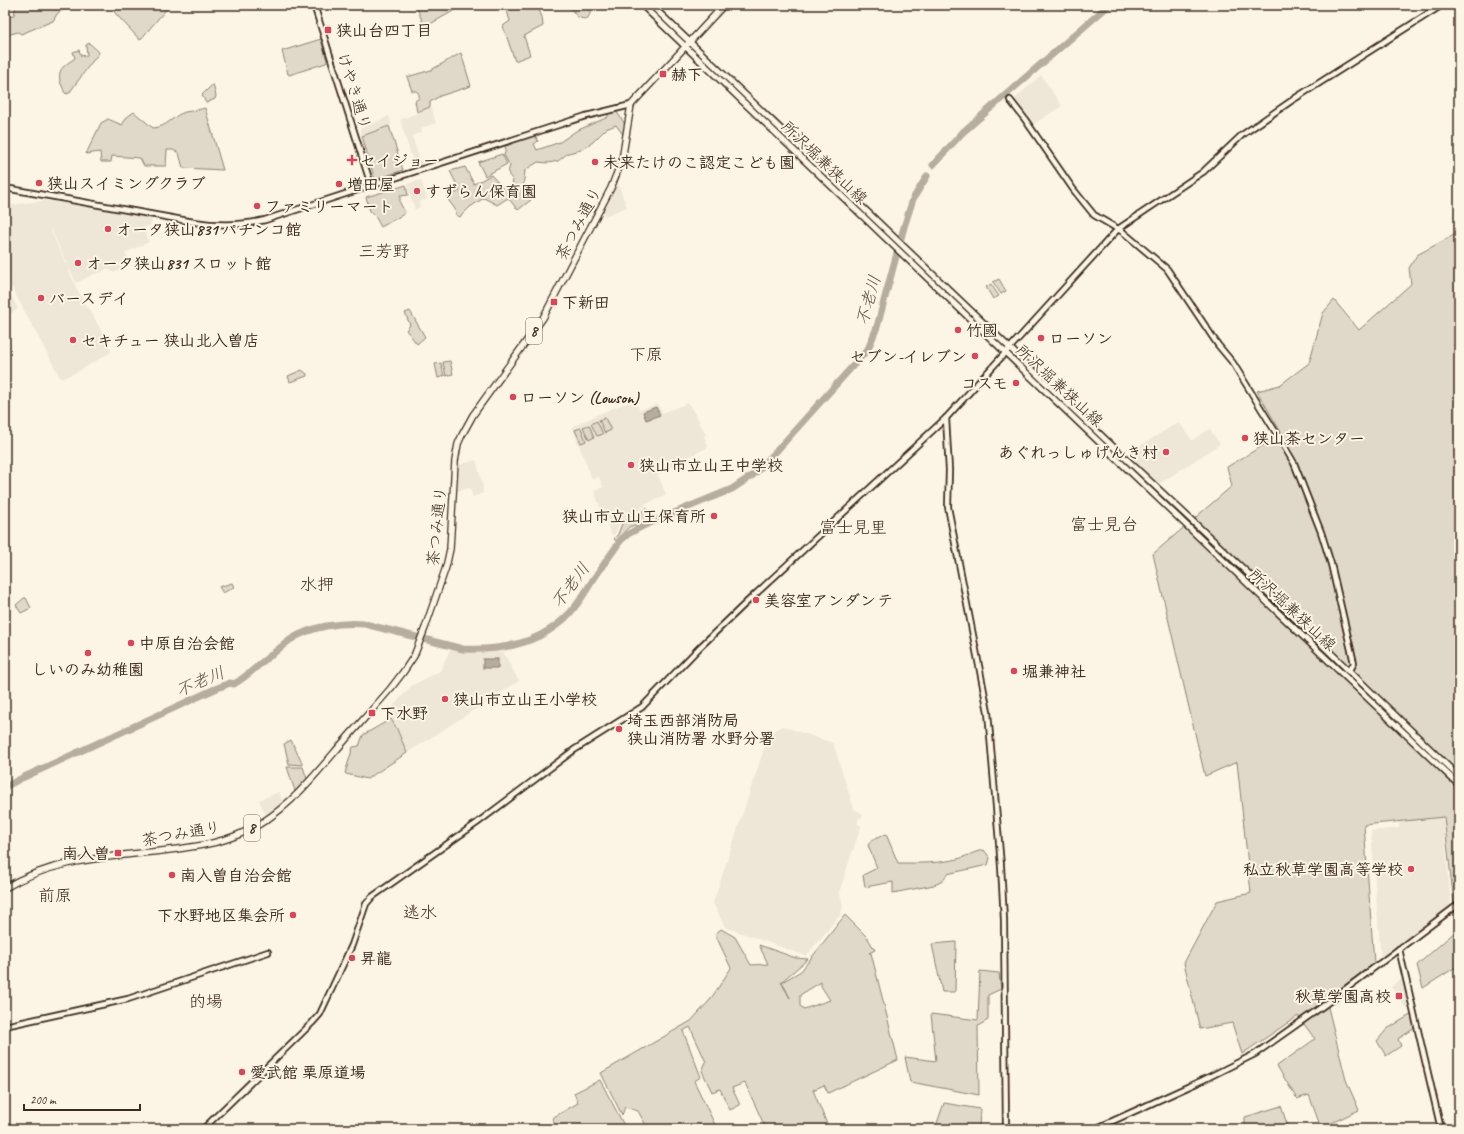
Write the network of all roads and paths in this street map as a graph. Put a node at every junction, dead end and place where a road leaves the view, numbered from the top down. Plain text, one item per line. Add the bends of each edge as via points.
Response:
1 (314, 5) edge
2 (642, 5) edge
3 (651, 5) edge
4 (724, 5) edge
5 (1442, 5) edge
6 (688, 45) junction
7 (1010, 100) dead end
8 (631, 105) junction
9 (371, 185) junction
10 (5, 188) edge
11 (1118, 229) junction
12 (1008, 350) junction
13 (946, 418) junction
14 (1349, 672) junction
15 (1459, 777) edge
16 (1459, 785) edge
17 (5, 888) edge
18 (1459, 904) edge
19 (1399, 949) junction
20 (268, 952) dead end
21 (5, 1026) edge
22 (203, 1129) edge
23 (1006, 1129) edge
24 (1095, 1129) edge
25 (1441, 1129) edge

1 - 9 street, けやき通り
2 - 6 main road, 所沢堀兼狭山線
3 - 6 main road, 所沢堀兼狭山線
4 - 6 main road
5 - 11 street via 1242,135 1203,172
6 - 8 main road
6 - 12 main road, 所沢堀兼狭山線
7 - 11 street via 1094,215
8 - 9 street via 586,116
8 - 17 main road, 茶つみ通り / 8 via 622,160 611,188 543,318 473,415 458,444 448,559 444,575 414,656 391,688 296,796 267,820 215,843 61,864 23,878
9 - 10 street via 265,220 225,226
11 - 12 street
11 - 14 street via 1167,269 1233,363 1294,463 1311,503 1331,564 1354,661
12 - 13 street
12 - 14 main road, 所沢堀兼狭山線 via 1252,577
12 - 16 main road, 所沢堀兼狭山線 via 1210,549
13 - 22 street via 742,606 642,707 574,750 372,897 366,904 352,945 320,1014
13 - 23 street via 948,507 988,712 1001,858
14 - 15 main road, 所沢堀兼狭山線
18 - 19 street
19 - 24 street via 1255,1054
19 - 25 street
20 - 21 street via 128,999

